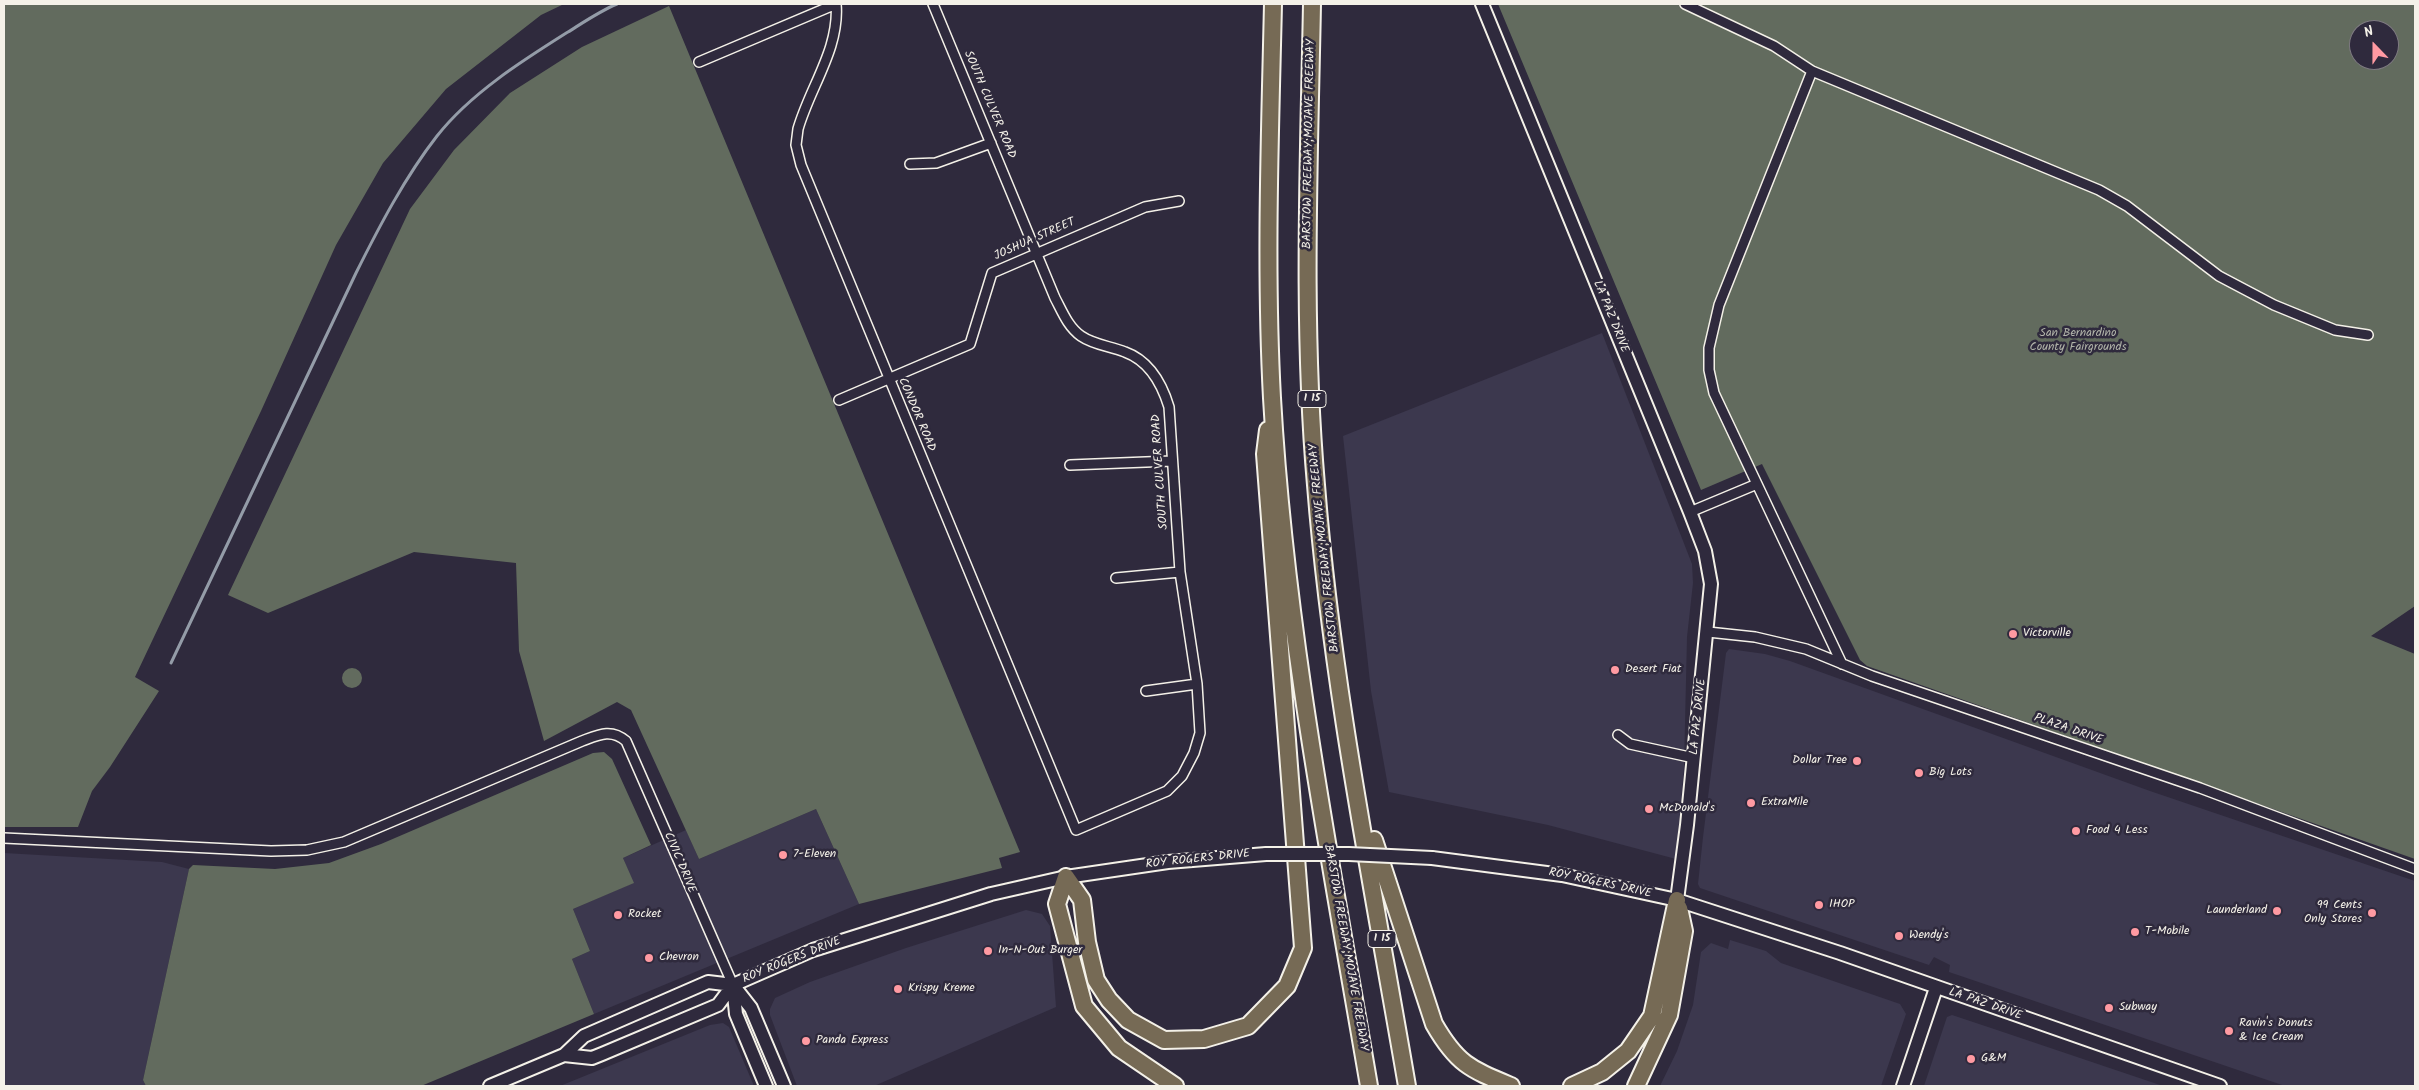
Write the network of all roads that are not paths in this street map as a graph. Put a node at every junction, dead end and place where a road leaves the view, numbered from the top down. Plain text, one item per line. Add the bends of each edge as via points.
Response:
1 (836, 4) edge
2 (932, 4) edge
3 (1273, 4) edge
4 (1312, 4) edge
5 (1482, 4) edge
6 (1685, 4) edge
7 (699, 62) dead end
8 (1812, 71) junction
9 (991, 143) junction
10 (910, 164) dead end
11 (1179, 201) dead end
12 (1036, 252) junction
13 (2368, 335) dead end
14 (889, 381) junction
15 (839, 400) dead end
16 (1272, 400) junction
17 (1171, 461) junction
18 (1070, 465) dead end
19 (1757, 484) junction
20 (1690, 512) junction
21 (1180, 572) junction
22 (1116, 578) dead end
23 (1708, 632) junction
24 (1842, 664) junction
25 (1197, 684) junction
26 (1146, 691) dead end
27 (1618, 735) dead end
28 (1694, 758) junction
29 (1357, 791) junction
30 (1076, 830) joint
31 (4, 838) edge
32 (2415, 869) edge
33 (1066, 877) junction
34 (1677, 900) junction
35 (733, 985) junction
36 (1936, 988) junction
37 (564, 1055) junction
38 (490, 1086) edge
39 (766, 1086) edge
40 (784, 1086) edge
41 (1176, 1086) edge
42 (1369, 1086) edge
43 (1407, 1086) edge
44 (1510, 1086) edge
45 (1572, 1086) edge
46 (1636, 1086) edge
47 (1903, 1086) edge
48 (2220, 1086) edge

1 - 7 street
1 - 14 street, CONDOR ROAD via 838,22 834,38 802,114 796,144 801,165
2 - 9 street, SOUTH CULVER ROAD
3 - 16 highway, BARSTOW FREEWAY;MOJAVE FREEWAY via 1267,286
4 - 29 highway, BARSTOW FREEWAY;MOJAVE FREEWAY / I 15 via 1306,286 1316,485 1332,637
5 - 20 main road, LA PAZ DRIVE
6 - 8 street via 1774,46
8 - 13 street via 2099,190 2127,206 2219,276 2274,305 2335,330
8 - 19 street via 1719,305 1708,348 1714,393
9 - 10 street via 936,163
9 - 12 street, SOUTH CULVER ROAD
11 - 12 street, JOSHUA STREET via 1145,207
12 - 14 street, JOSHUA STREET via 992,273 970,344
12 - 17 street, SOUTH CULVER ROAD via 1071,327 1096,344 1134,356 1162,384 1169,407
14 - 15 street, JOSHUA STREET
14 - 30 street, CONDOR ROAD
16 - 33 highway via 1265,454 1303,948 1287,986 1248,1026 1204,1040 1164,1040 1128,1020 1096,980 1082,900
16 - 42 highway, BARSTOW FREEWAY;MOJAVE FREEWAY via 1289,596
17 - 18 street
17 - 21 street, SOUTH CULVER ROAD
19 - 20 street
19 - 24 street
20 - 23 main road, LA PAZ DRIVE via 1706,551 1709,568
21 - 22 street
21 - 25 street, SOUTH CULVER ROAD
23 - 24 street, PLAZA DRIVE via 1788,644
23 - 28 main road, LA PAZ DRIVE
24 - 32 street, PLAZA DRIVE via 2200,788
25 - 26 street
25 - 30 street, SOUTH CULVER ROAD via 1200,734 1182,776 1167,791
27 - 28 street via 1630,744
28 - 34 main road, LA PAZ DRIVE
29 - 43 highway, BARSTOW FREEWAY;MOJAVE FREEWAY / I 15
29 - 44 highway via 1434,1024 1448,1048 1472,1070
31 - 35 street, CIVIC DRIVE via 271,852 307,850 344,842 603,733 618,734 626,741
33 - 34 main road, ROY ROGERS DRIVE, bridge via 1168,862 1266,854 1349,854 1432,858 1562,875
33 - 35 main road, ROY ROGERS DRIVE via 991,894 813,950
33 - 41 highway via 1057,904 1084,1006 1119,1048
34 - 36 main road, LA PAZ DRIVE via 1840,952
34 - 45 highway via 1652,1016 1628,1051 1602,1072
34 - 46 highway via 1684,931 1669,1014
35 - 37 main road, ROY ROGERS DRIVE via 708,982 584,1036
35 - 37 main road, ROY ROGERS DRIVE via 718,1005 602,1054 592,1058
35 - 39 main road, CIVIC DRIVE via 736,1014
35 - 40 main road, CIVIC DRIVE via 751,1008
36 - 47 main road
36 - 48 main road, LA PAZ DRIVE
37 - 38 main road, ROY ROGERS DRIVE

